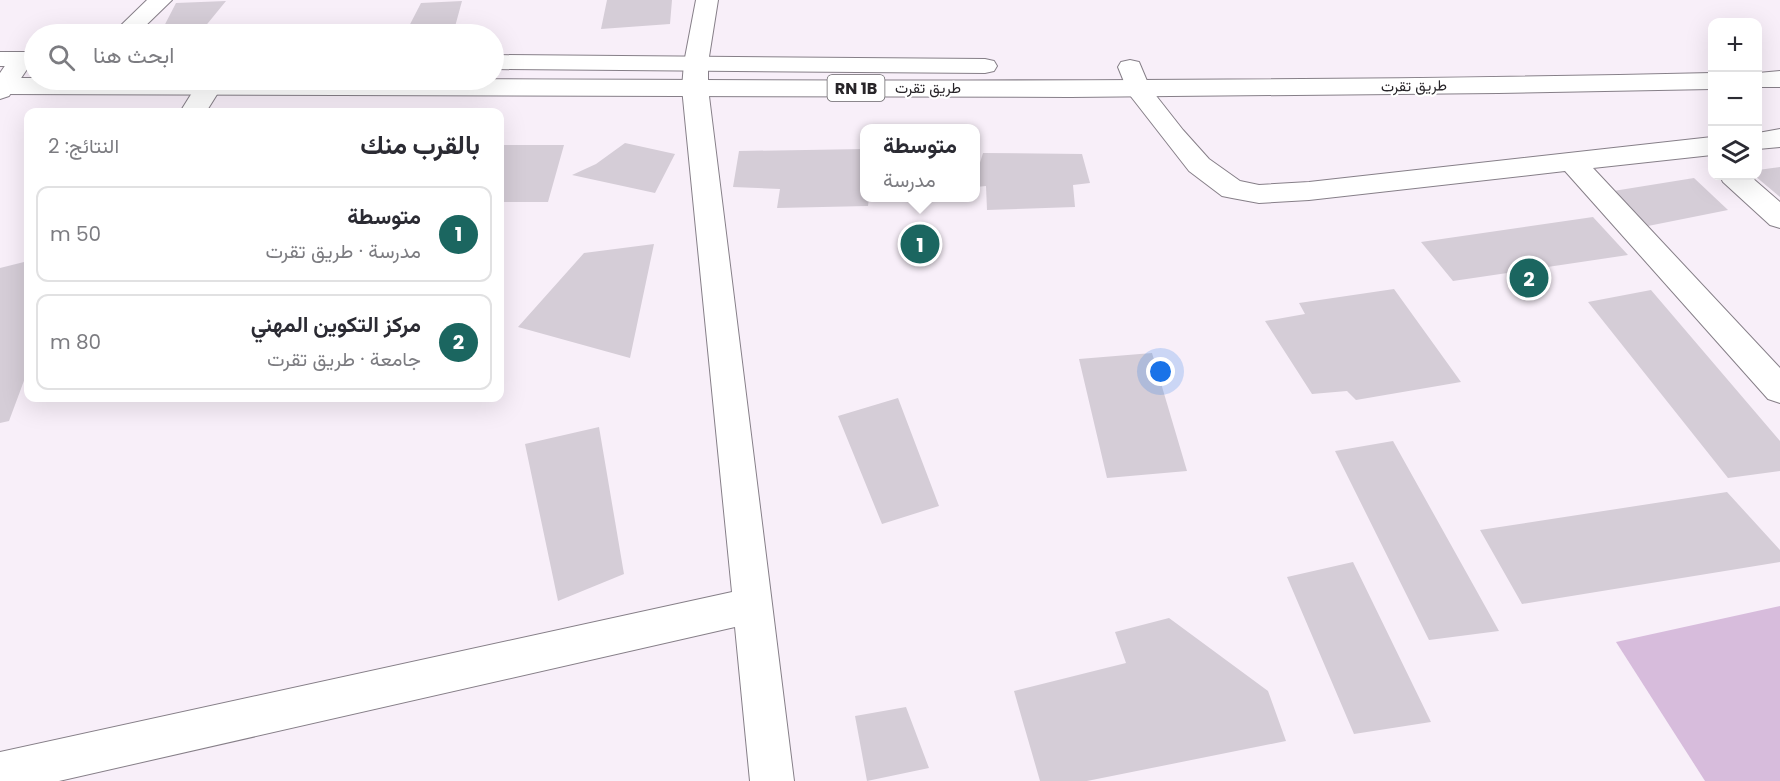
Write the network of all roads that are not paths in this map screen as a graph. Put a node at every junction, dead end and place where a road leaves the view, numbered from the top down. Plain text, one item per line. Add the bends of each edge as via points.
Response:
1 (160, 0) edge
2 (707, 0) edge
3 (135, 24) edge
4 (19, 59) edge
5 (1762, 59) edge
6 (1780, 59) edge
7 (1708, 60) edge
8 (504, 63) edge
9 (1013, 66) dead end
10 (1060, 66) dead end
11 (696, 76) junction
12 (1134, 78) junction
13 (504, 79) edge
14 (1780, 79) edge
15 (1762, 80) edge
16 (1708, 81) edge
17 (24, 87) edge
18 (1, 88) edge
19 (207, 90) edge
20 (195, 108) edge
21 (1780, 138) edge
22 (1762, 140) edge
23 (1708, 150) edge
24 (1572, 162) junction
25 (1737, 180) edge
26 (1780, 218) edge
27 (1780, 390) edge
28 (753, 605) junction
29 (0, 773) edge
30 (772, 781) edge

1 - 3 main road
2 - 11 main road
4 - 18 main road
5 - 6 main road
7 - 12 main road, طريق تقرت / RN 1B
8 - 11 main road, طريق تقرت / RN 1B
9 - 11 main road, طريق تقرت / RN 1B
10 - 12 main road, طريق تقرت / RN 1B
11 - 12 main road, طريق تقرت / RN 1B
11 - 13 main road, طريق تقرت / RN 1B
11 - 28 main road
12 - 16 main road, طريق تقرت / RN 1B via 1591,84
12 - 24 main road via 1199,165 1232,189 1259,194 1309,191
14 - 15 main road
17 - 18 main road, طريق تقرت / RN 1B
19 - 20 main road
21 - 22 main road
23 - 24 main road
24 - 27 main road
25 - 26 main road
28 - 29 main road
28 - 30 main road

